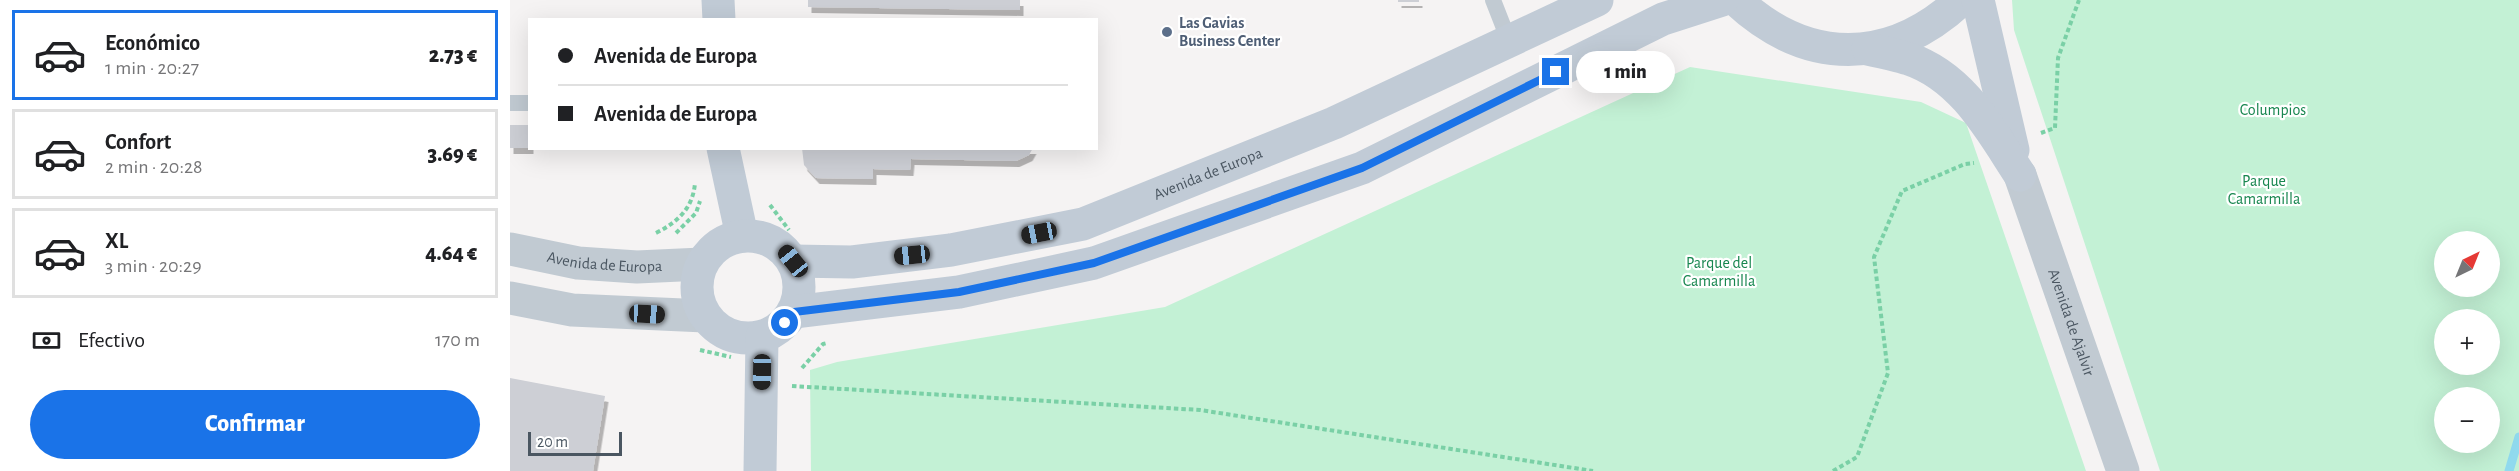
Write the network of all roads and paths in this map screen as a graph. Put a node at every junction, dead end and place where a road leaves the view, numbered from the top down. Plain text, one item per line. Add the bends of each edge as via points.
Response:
1 (718, 0) edge
2 (1493, 0) edge
3 (1597, 0) edge
4 (1722, 0) edge
5 (1736, 0) edge
6 (1962, 0) edge
7 (1978, 0) edge
8 (2079, 0) edge
9 (719, 18) edge
10 (1509, 41) junction
11 (1867, 48) junction
12 (510, 103) edge
13 (528, 103) edge
14 (2011, 142) junction
15 (723, 150) edge
16 (696, 173) dead end
17 (2020, 175) junction
18 (730, 188) junction
19 (650, 236) dead end
20 (742, 236) junction
21 (670, 238) dead end
22 (510, 249) edge
23 (793, 261) junction
24 (702, 264) junction
25 (510, 298) edge
26 (794, 312) junction
27 (705, 316) junction
28 (762, 337) junction
29 (833, 341) dead end
30 (802, 368) dead end
31 (762, 384) junction
32 (760, 471) edge
33 (1593, 471) edge
34 (1833, 471) edge
35 (2123, 471) edge

1 - 9 street
2 - 10 lane
3 - 10 street, Avenida de Europa
4 - 26 street via 1663,19 1362,168 1094,263 959,292
5 - 11 street via 1755,18 1808,44 1837,49
6 - 11 street via 1909,37
7 - 14 street, Avenida de Ajalvir
8 - 14 path via 2058,58 2055,128
10 - 23 street, Avenida de Europa via 1334,123 1083,224 951,250 852,262
11 - 17 street, Avenida de Ajalvir via 1911,59 1937,72 1971,101
12 - 13 lane
14 - 17 street, Avenida de Ajalvir
15 - 18 street
16 - 19 path via 690,205 682,216
17 - 34 path via 1985,162 1965,164 1902,191 1874,257 1888,373 1857,457
17 - 35 street, Avenida de Ajalvir
18 - 20 street
18 - 21 path via 701,193 696,213
20 - 23 street via 772,241
20 - 24 street via 712,250
22 - 24 street, Avenida de Europa via 578,263 636,267
23 - 26 street via 799,278
24 - 27 street via 696,290
25 - 27 street via 572,310
26 - 28 street via 775,332
27 - 28 street via 730,336
28 - 31 street
29 - 30 path via 823,344
31 - 32 street
31 - 33 path via 1200,410

